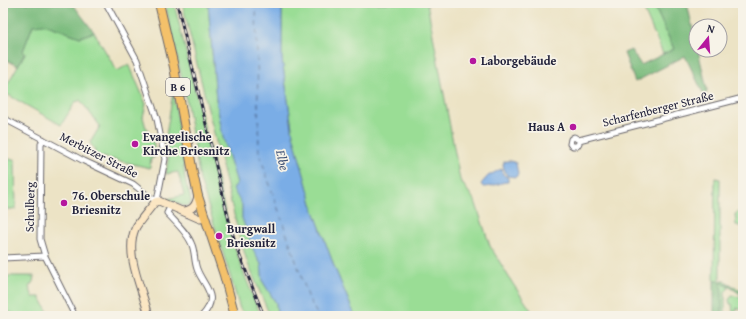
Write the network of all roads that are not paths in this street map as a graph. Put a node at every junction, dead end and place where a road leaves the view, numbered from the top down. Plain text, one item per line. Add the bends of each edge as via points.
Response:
1 (106, 3) edge
2 (159, 3) edge
3 (743, 98) edge
4 (3, 118) edge
5 (43, 139) junction
6 (579, 140) dead end
7 (198, 196) junction
8 (157, 201) junction
9 (171, 205) junction
10 (183, 211) junction
11 (205, 218) junction
12 (45, 256) junction
13 (3, 258) edge
14 (76, 316) edge
15 (149, 316) edge
16 (202, 316) edge
17 (235, 316) edge

1 - 8 street via 138,65 157,119 165,159
2 - 7 main road, B 6 via 174,66
3 - 6 street, Scharfenberger Straße
4 - 5 street, Merbitzer Straße
5 - 8 street, Merbitzer Straße via 133,184
5 - 12 street, Schulberg via 40,239
7 - 10 street via 193,208
7 - 11 main road, B 6
8 - 9 street, Merbitzer Straße
8 - 15 street via 136,226 132,239 135,269
9 - 10 street, Merbitzer Straße
9 - 16 street via 167,213 192,243 197,269 209,289 210,301
10 - 11 street, Merbitzer Straße
11 - 17 main road, B 6
12 - 13 street
12 - 14 street, Schulberg

